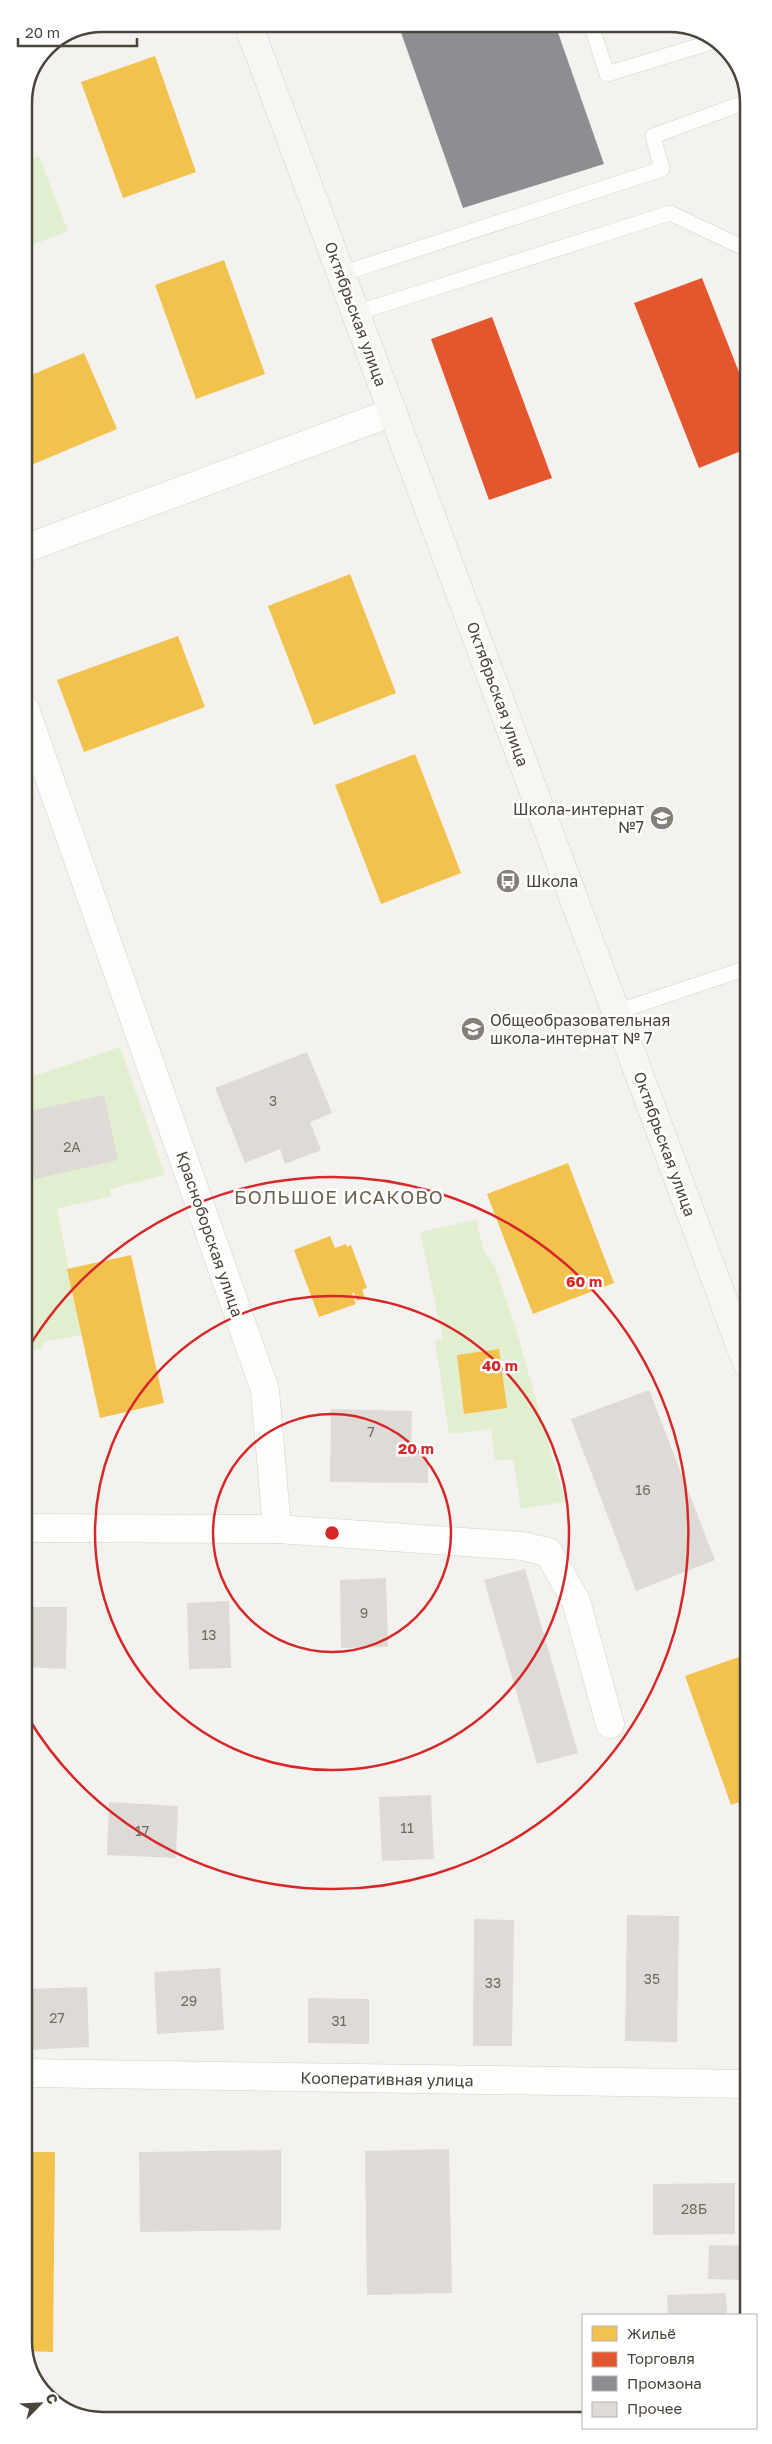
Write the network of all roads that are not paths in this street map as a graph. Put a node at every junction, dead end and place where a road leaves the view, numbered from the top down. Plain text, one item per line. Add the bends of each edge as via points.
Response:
1 (251, 32) edge
2 (594, 33) edge
3 (706, 43) edge
4 (739, 105) edge
5 (739, 246) edge
6 (341, 274) junction
7 (356, 313) junction
8 (393, 412) junction
9 (32, 546) edge
10 (32, 730) edge
11 (739, 971) edge
12 (616, 1012) junction
13 (739, 1327) edge
14 (32, 1528) edge
15 (277, 1529) junction
16 (610, 1724) dead end
17 (32, 2073) edge
18 (739, 2084) edge

1 - 6 street, Октябрьская улица
2 - 3 lane via 607,74
4 - 6 lane via 652,136 662,169
5 - 7 lane via 670,213
6 - 7 street, Октябрьская улица
7 - 8 street, Октябрьская улица
8 - 9 street
8 - 12 street, Октябрьская улица
10 - 15 street, Красноборская улица via 265,1390
11 - 12 lane
12 - 13 street, Октябрьская улица
14 - 15 street
15 - 16 street via 522,1546 548,1552 576,1601
17 - 18 street, Кооперативная улица

